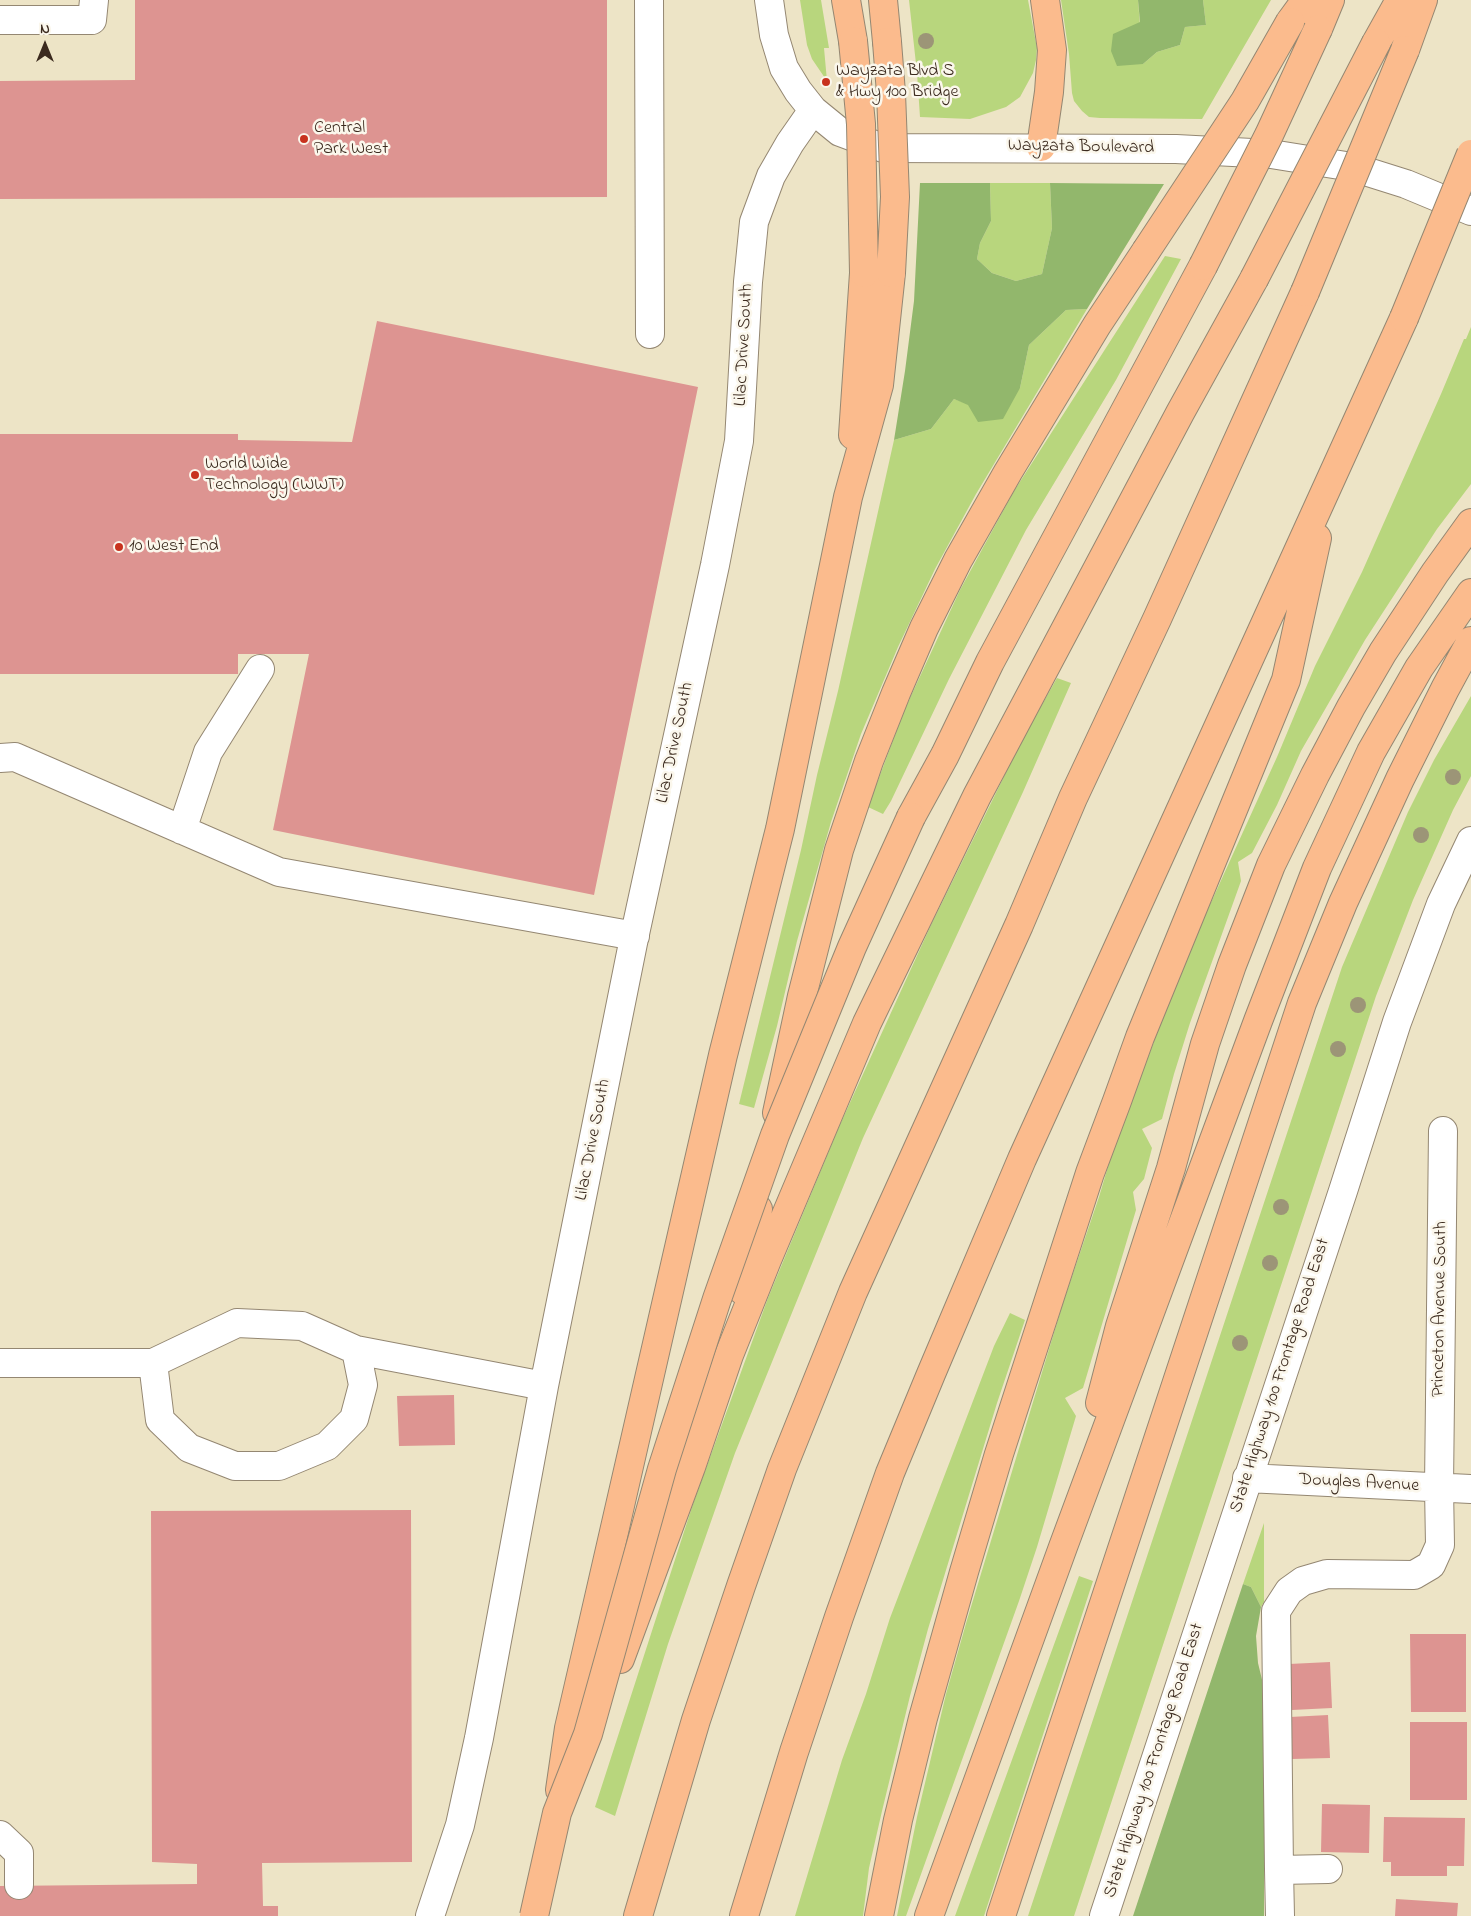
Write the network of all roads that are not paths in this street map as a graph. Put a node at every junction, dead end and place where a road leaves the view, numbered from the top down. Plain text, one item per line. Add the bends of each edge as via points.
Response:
1 (649, 0) edge
2 (769, 0) edge
3 (846, 0) edge
4 (882, 0) edge
5 (1045, 0) edge
6 (1306, 0) edge
7 (1330, 0) edge
8 (1400, 0) edge
9 (1423, 0) edge
10 (93, 10) edge
11 (0, 20) edge
12 (814, 110) junction
13 (1041, 147) junction
14 (1471, 154) edge
15 (1471, 211) edge
16 (650, 334) dead end
17 (1328, 484) junction
18 (848, 496) junction
19 (1471, 523) edge
20 (1471, 593) edge
21 (1471, 641) edge
22 (260, 669) dead end
23 (0, 758) edge
24 (182, 830) junction
25 (1471, 842) edge
26 (635, 936) junction
27 (1443, 1131) dead end
28 (356, 1350) junction
29 (729, 1355) junction
30 (0, 1363) edge
31 (153, 1363) junction
32 (544, 1386) junction
33 (1247, 1478) junction
34 (1439, 1487) junction
35 (1471, 1489) edge
36 (1063, 1547) junction
37 (557, 1812) junction
38 (0, 1835) edge
39 (1280, 1870) junction
40 (1328, 1870) dead end
41 (19, 1885) dead end
42 (430, 1916) edge
43 (525, 1916) edge
44 (534, 1916) edge
45 (638, 1916) edge
46 (744, 1916) edge
47 (879, 1916) edge
48 (929, 1916) edge
49 (1001, 1916) edge
50 (1104, 1916) edge
51 (1280, 1916) edge

1 - 16 street
2 - 12 street, Wayzata Boulevard via 774,35 784,68
3 - 18 highway, bridge via 861,124 864,273
4 - 18 highway, bridge via 892,93 895,197 891,273 879,385
5 - 13 highway via 1052,50
6 - 29 highway, bridge via 1013,463 958,560 896,693 839,850 802,996
7 - 37 highway, bridge via 1203,266 910,817 852,947 779,1126 720,1290 662,1469 588,1734
8 - 29 highway, bridge via 977,796 923,905 867,1022
9 - 45 highway, bridge via 1305,292 1073,798 853,1292 782,1469 741,1586 696,1720
10 - 11 street
12 - 13 street, Wayzata Boulevard via 840,132 883,148
12 - 26 street, Lilac Drive South via 771,176 754,222 739,441
13 - 15 street, Wayzata Boulevard via 1271,154 1352,167 1406,184
14 - 17 highway, bridge via 1404,318
17 - 46 highway via 1022,1159 923,1392 890,1473 839,1617
17 - 47 highway via 1286,680 1116,1100 1000,1454 923,1718
18 - 37 highway, bridge via 780,829 723,1055 569,1728
19 - 36 highway via 1370,676 1315,774 1271,865 1232,965 1206,1044 1172,1168 1120,1326
20 - 36 highway via 1419,668 1371,752 1317,868
21 - 49 highway via 1400,779 1343,903 1302,1003
22 - 24 street via 208,752
23 - 24 street via 15,757
24 - 26 street via 279,872
25 - 33 street, State Highway 100 Frontage Road East via 1440,904 1396,1022
26 - 32 street, Lilac Drive South
27 - 34 street, Princeton Avenue South
28 - 31 street via 302,1326 237,1323
28 - 31 street via 363,1385 354,1419 328,1446 279,1466 235,1466 189,1448 160,1420
28 - 32 street
29 - 43 highway via 691,1467
30 - 31 street
32 - 42 street, Lilac Drive South via 479,1738 460,1825
33 - 34 street, Douglas Avenue
33 - 50 street, State Highway 100 Frontage Road East
34 - 35 street, Douglas Avenue
34 - 39 street, Princeton Avenue South via 1440,1545 1431,1565 1414,1575 1327,1574 1303,1581 1288,1591 1276,1611
36 - 48 highway
37 - 44 highway, bridge
38 - 41 street via 19,1853
39 - 40 street
39 - 51 street, Princeton Avenue South

